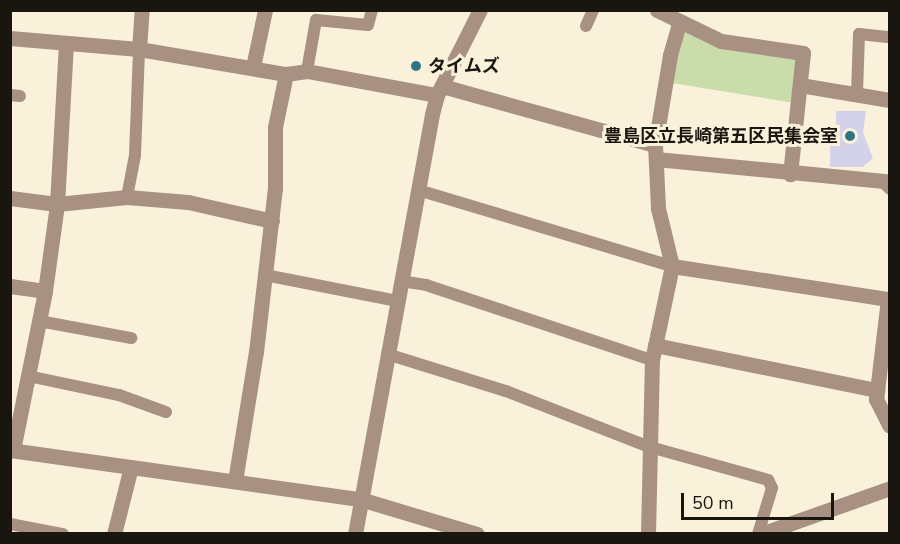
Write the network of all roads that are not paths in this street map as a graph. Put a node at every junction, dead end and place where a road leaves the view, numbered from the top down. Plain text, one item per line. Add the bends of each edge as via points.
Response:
1 (142, 10) edge
2 (265, 10) edge
3 (372, 10) edge
4 (480, 10) edge
5 (593, 10) edge
6 (657, 10) edge
7 (680, 23) junction
8 (586, 26) dead end
9 (890, 37) edge
10 (10, 38) edge
11 (66, 43) junction
12 (139, 50) junction
13 (253, 67) junction
14 (307, 71) junction
15 (286, 74) junction
16 (800, 86) junction
17 (439, 90) junction
18 (857, 94) junction
19 (890, 100) edge
20 (656, 152) junction
21 (790, 174) junction
22 (890, 187) edge
23 (418, 190) junction
24 (127, 197) junction
25 (10, 198) edge
26 (57, 204) junction
27 (272, 221) junction
28 (672, 266) junction
29 (265, 275) junction
30 (401, 281) junction
31 (10, 286) edge
32 (45, 291) junction
33 (397, 301) junction
34 (39, 321) junction
35 (131, 338) dead end
36 (655, 345) junction
37 (387, 354) junction
38 (652, 360) junction
39 (28, 376) junction
40 (877, 390) junction
41 (166, 412) dead end
42 (890, 426) edge
43 (650, 447) junction
44 (12, 450) edge
45 (131, 467) junction
46 (235, 481) junction
47 (890, 488) edge
48 (360, 499) junction
49 (10, 524) edge
50 (63, 534) edge
51 (114, 534) edge
52 (355, 534) edge
53 (477, 534) edge
54 (648, 534) edge
55 (759, 534) edge

1 - 12 street
2 - 13 street
3 - 14 lane via 368,25 316,20
4 - 17 street
5 - 8 lane
6 - 7 street
7 - 16 street via 721,41 803,53
7 - 20 street via 669,55
9 - 18 lane via 859,34
10 - 11 street
11 - 12 street
11 - 26 street
12 - 13 street
12 - 24 lane via 135,155
13 - 15 street
14 - 15 street
14 - 17 street
15 - 27 street via 275,127
16 - 18 street
16 - 21 street
17 - 20 street
17 - 23 street
18 - 19 street
20 - 21 street
20 - 28 street via 658,208
21 - 22 street via 884,181
23 - 28 lane
23 - 30 street
24 - 26 street
24 - 27 street via 188,202
25 - 26 street
26 - 32 street
27 - 29 street
28 - 36 street
28 - 40 street via 888,299
29 - 33 lane
29 - 46 street
30 - 33 street
30 - 38 lane via 426,285
31 - 32 street
32 - 34 street
33 - 37 street
34 - 35 lane
34 - 39 street
36 - 38 street
36 - 40 street
37 - 43 lane via 506,391
37 - 48 street
38 - 43 street
39 - 41 lane via 119,395
39 - 44 street
40 - 42 street via 876,399
43 - 54 street
43 - 55 lane via 768,480 772,488
44 - 45 street
45 - 46 street
45 - 51 street
46 - 48 street
47 - 55 street
48 - 52 street
48 - 53 street
49 - 50 lane

